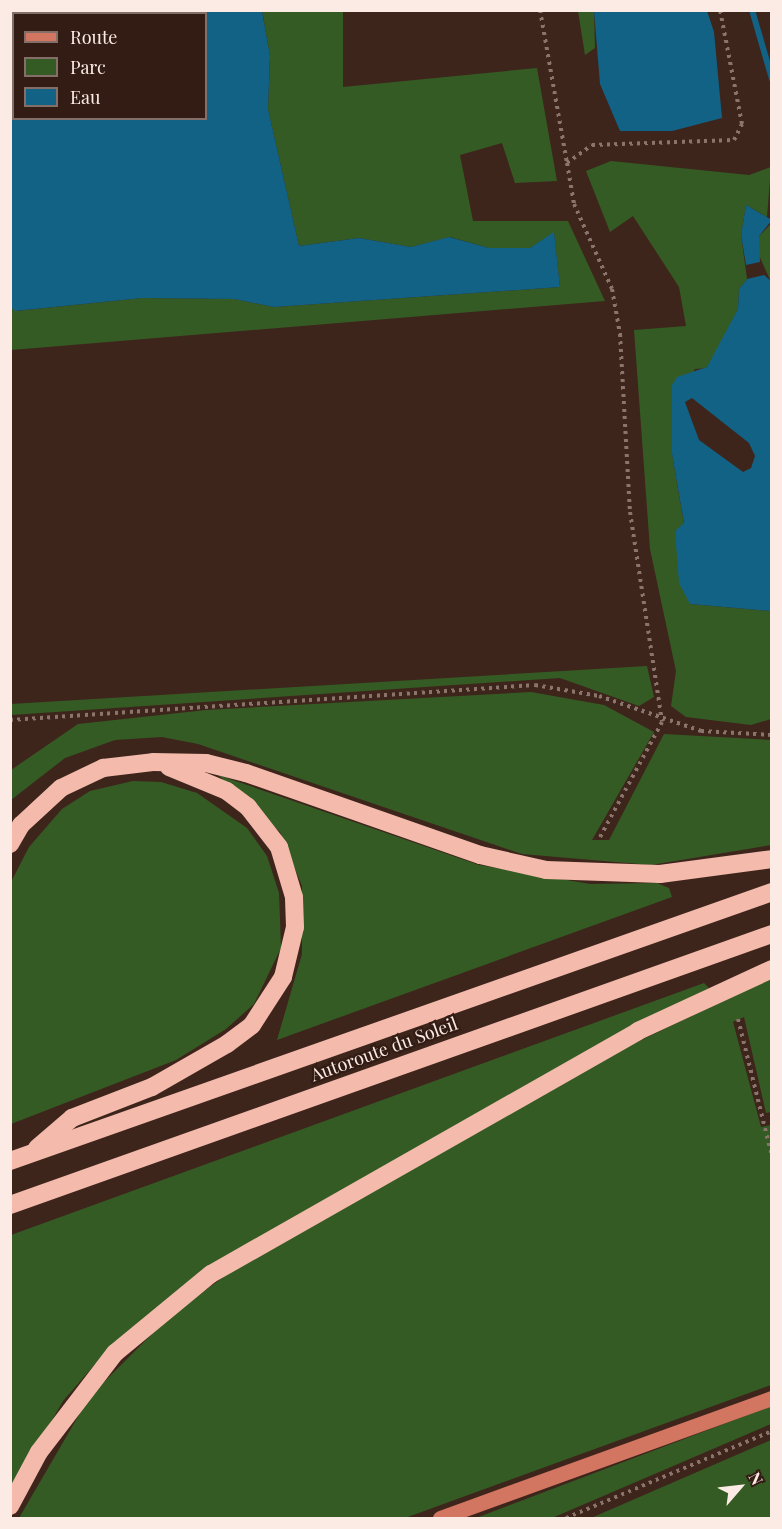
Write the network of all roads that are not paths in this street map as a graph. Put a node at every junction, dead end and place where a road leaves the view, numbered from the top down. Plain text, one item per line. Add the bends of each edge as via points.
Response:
1 (153, 762) junction
2 (10, 844) edge
3 (771, 859) edge
4 (771, 891) edge
5 (771, 934) edge
6 (771, 969) edge
7 (29, 1155) junction
8 (10, 1161) edge
9 (10, 1204) edge
10 (771, 1398) edge
11 (10, 1506) edge
12 (440, 1518) edge

1 - 2 highway via 103,768 61,788 21,825
1 - 3 highway via 206,763 246,773 480,855 546,870 660,874
1 - 7 highway via 227,791 266,827 279,847 294,897 291,954 270,1002 235,1038 152,1087 72,1118
4 - 7 highway, Autoroute du Soleil
5 - 9 highway, Autoroute du Soleil
6 - 11 highway via 638,1031 211,1274 157,1314 108,1361 39,1452
7 - 8 highway, Autoroute du Soleil
10 - 12 street

